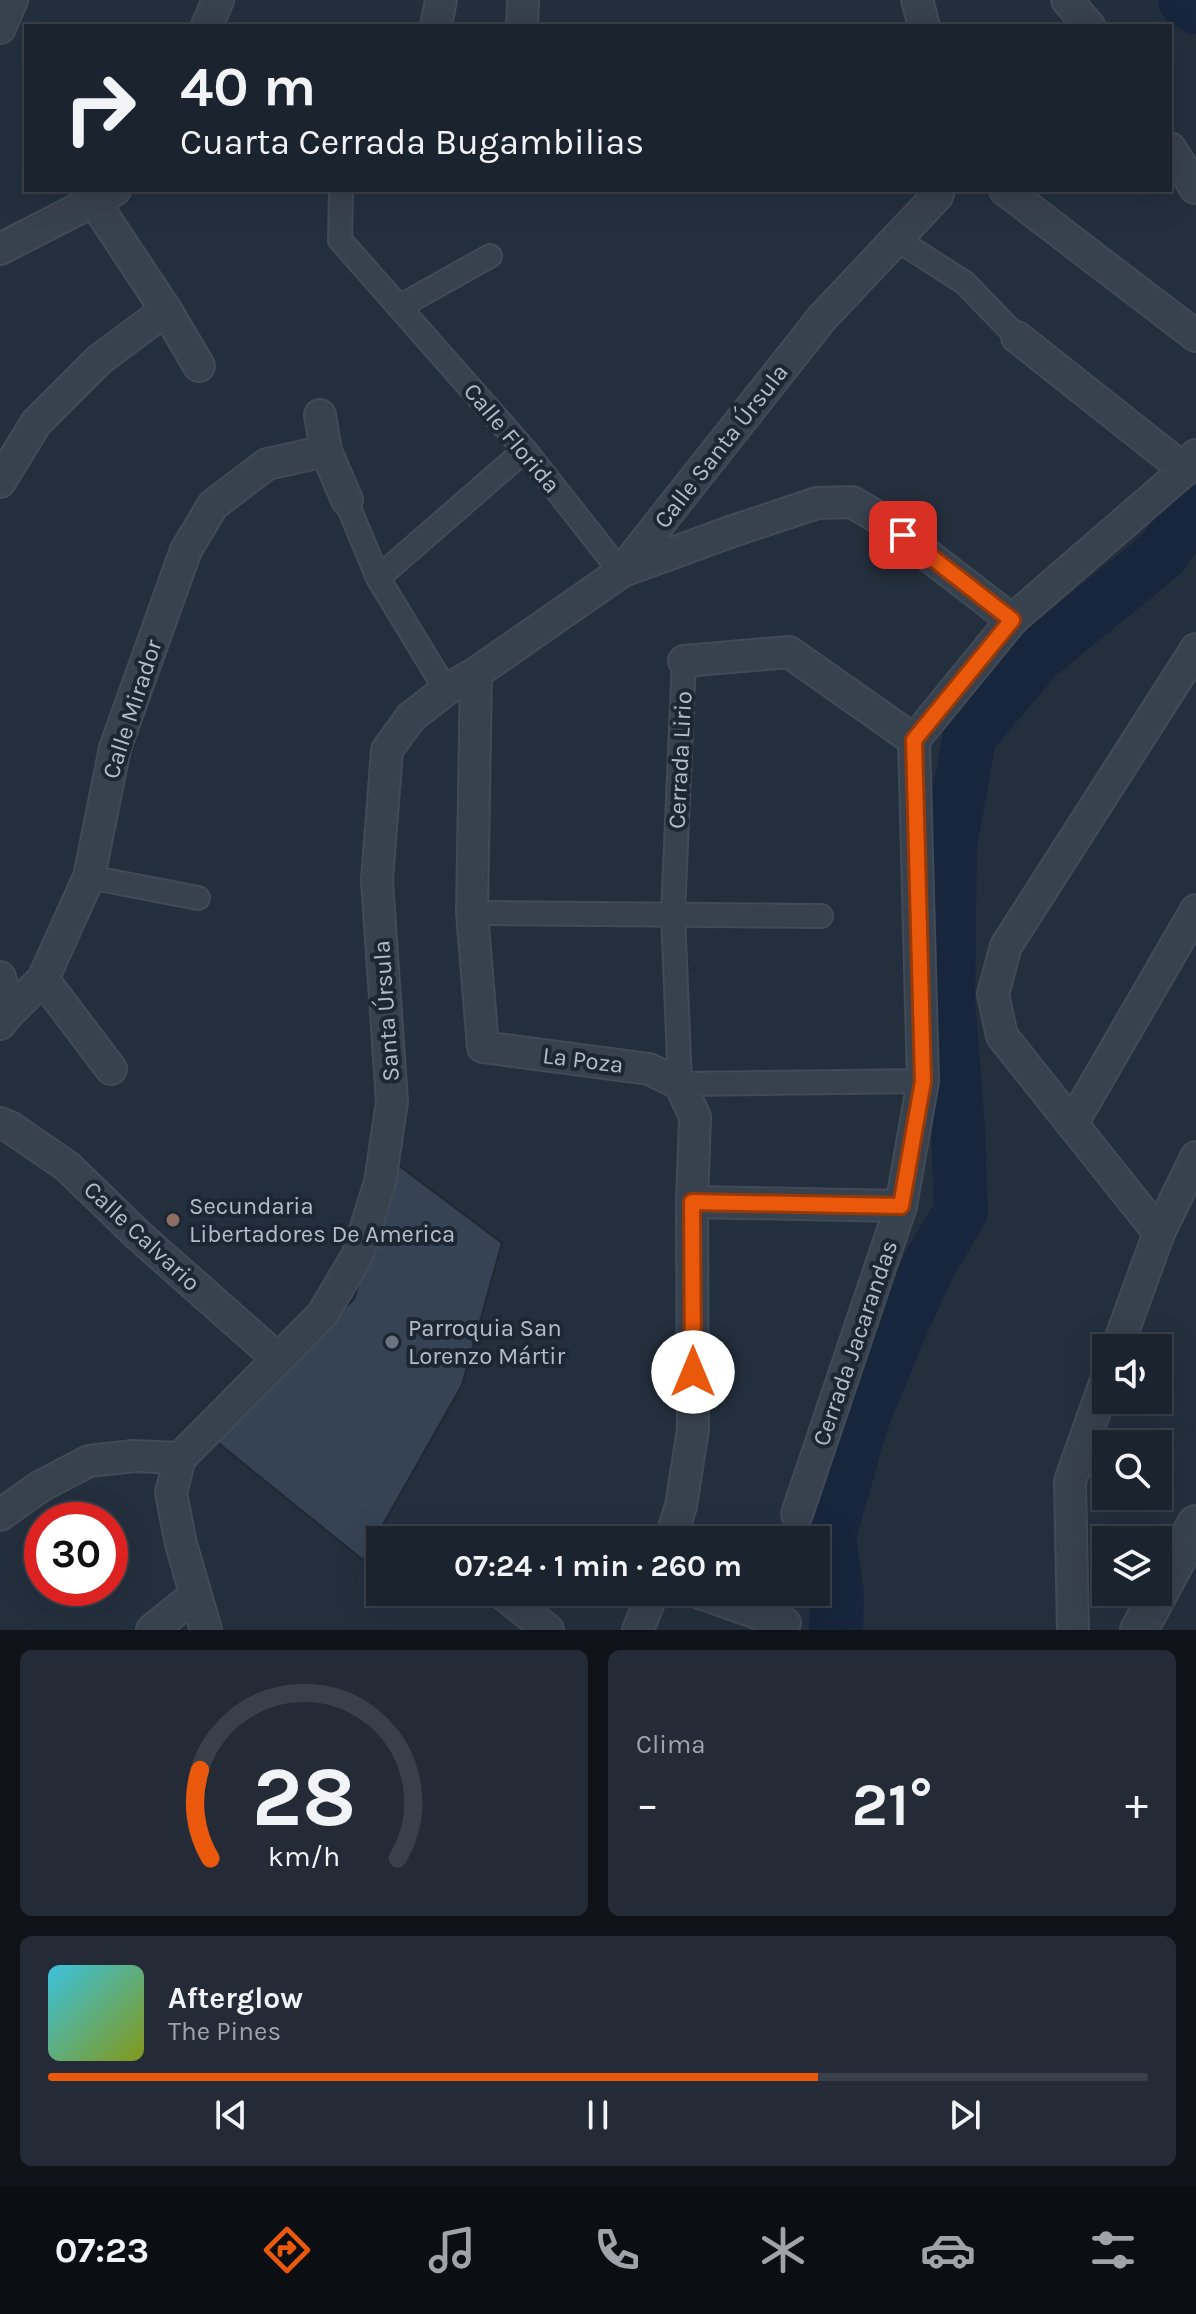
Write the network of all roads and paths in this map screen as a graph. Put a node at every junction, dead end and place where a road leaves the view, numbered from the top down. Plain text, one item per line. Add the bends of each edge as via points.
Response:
1 (12, 0) edge
2 (218, 0) edge
3 (441, 0) edge
4 (523, 0) edge
5 (917, 0) edge
6 (1067, 0) edge
7 (208, 24) edge
8 (436, 24) edge
9 (522, 24) edge
10 (923, 24) edge
11 (1087, 24) edge
12 (0, 28) edge
13 (1172, 151) edge
14 (1195, 188) edge
15 (341, 192) edge
16 (938, 192) edge
17 (1008, 192) edge
18 (104, 195) edge
19 (898, 240) junction
20 (0, 249) edge
21 (490, 256) dead end
22 (399, 307) junction
23 (166, 310) junction
24 (1196, 336) edge
25 (1017, 337) joint
26 (199, 366) dead end
27 (320, 415) dead end
28 (525, 450) junction
29 (326, 451) junction
30 (1190, 463) edge
31 (0, 482) edge
32 (347, 500) dead end
33 (621, 572) junction
34 (378, 578) junction
35 (1012, 620) junction
36 (1196, 649) edge
37 (684, 661) joint
38 (476, 673) junction
39 (446, 690) junction
40 (914, 740) junction
41 (89, 877) junction
42 (198, 898) dead end
43 (1196, 910) edge
44 (472, 913) junction
45 (673, 914) junction
46 (821, 916) dead end
47 (0, 977) edge
48 (43, 979) junction
49 (4, 1018) edge
50 (111, 1069) dead end
51 (923, 1081) junction
52 (680, 1084) junction
53 (0, 1123) edge
54 (1072, 1124) junction
55 (1196, 1157) edge
56 (692, 1202) junction
57 (901, 1206) junction
58 (1159, 1233) junction
59 (1122, 1334) edge
60 (277, 1358) junction
61 (1094, 1414) edge
62 (180, 1458) junction
63 (797, 1514) dead end
64 (0, 1515) edge
65 (1196, 1524) edge
66 (675, 1526) edge
67 (194, 1596) junction
68 (518, 1606) edge
69 (647, 1606) edge
70 (737, 1606) edge
71 (785, 1623) dead end
72 (1145, 1628) edge
73 (152, 1630) edge
74 (206, 1630) edge
75 (548, 1630) edge
76 (638, 1630) edge
77 (1073, 1630) edge

1 - 12 street
2 - 7 street
3 - 8 street
4 - 9 street
5 - 10 street
6 - 11 street
13 - 14 street
15 - 22 street, Calle Florida via 340,240
16 - 19 street, Calle Santa Úrsula
17 - 24 street
18 - 20 street
18 - 23 street
19 - 25 street via 965,283
19 - 33 street, Calle Santa Úrsula via 822,318
21 - 22 street
22 - 28 street, Calle Florida
23 - 26 street
23 - 31 street via 99,360 36,423
25 - 30 street
27 - 29 street
28 - 33 street, Calle Florida
28 - 34 street
29 - 32 street
29 - 34 street
29 - 41 street, Calle Mirador via 267,464 213,505 186,550 115,748
30 - 35 street
33 - 35 street via 817,503 852,502
33 - 38 street, Calle Santa Úrsula
34 - 39 street
35 - 40 street
36 - 54 street via 1006,946 993,994 1002,1036
37 - 40 street, Cerrada Lirio via 789,652
37 - 45 street, Cerrada Lirio
38 - 39 street, Santa Úrsula
38 - 44 street
39 - 60 street, Santa Úrsula via 411,717 387,750 377,880 392,1102 380,1182 357,1256 322,1315
40 - 51 street, Cerrada Jacarandas
41 - 42 street
41 - 48 street, Calle Mirador
43 - 54 street
44 - 45 street
44 - 52 street, La Poza via 483,1047 649,1069
45 - 46 street
45 - 52 street, Cerrada Lirio
47 - 49 street
48 - 49 street, Calle Mirador
48 - 50 street
51 - 52 street
51 - 57 street, Cerrada Jacarandas
52 - 56 street via 695,1117
53 - 60 street, Calle Calvario via 68,1167
54 - 58 street
55 - 58 street
56 - 57 street
56 - 66 street via 693,1429
57 - 63 street, Cerrada Jacarandas
58 - 59 street
60 - 62 street
61 - 77 street via 1070,1481
62 - 64 street via 89,1461
62 - 67 street via 171,1493
65 - 72 street
67 - 73 street
67 - 74 street
68 - 75 street
69 - 76 street
70 - 71 street

